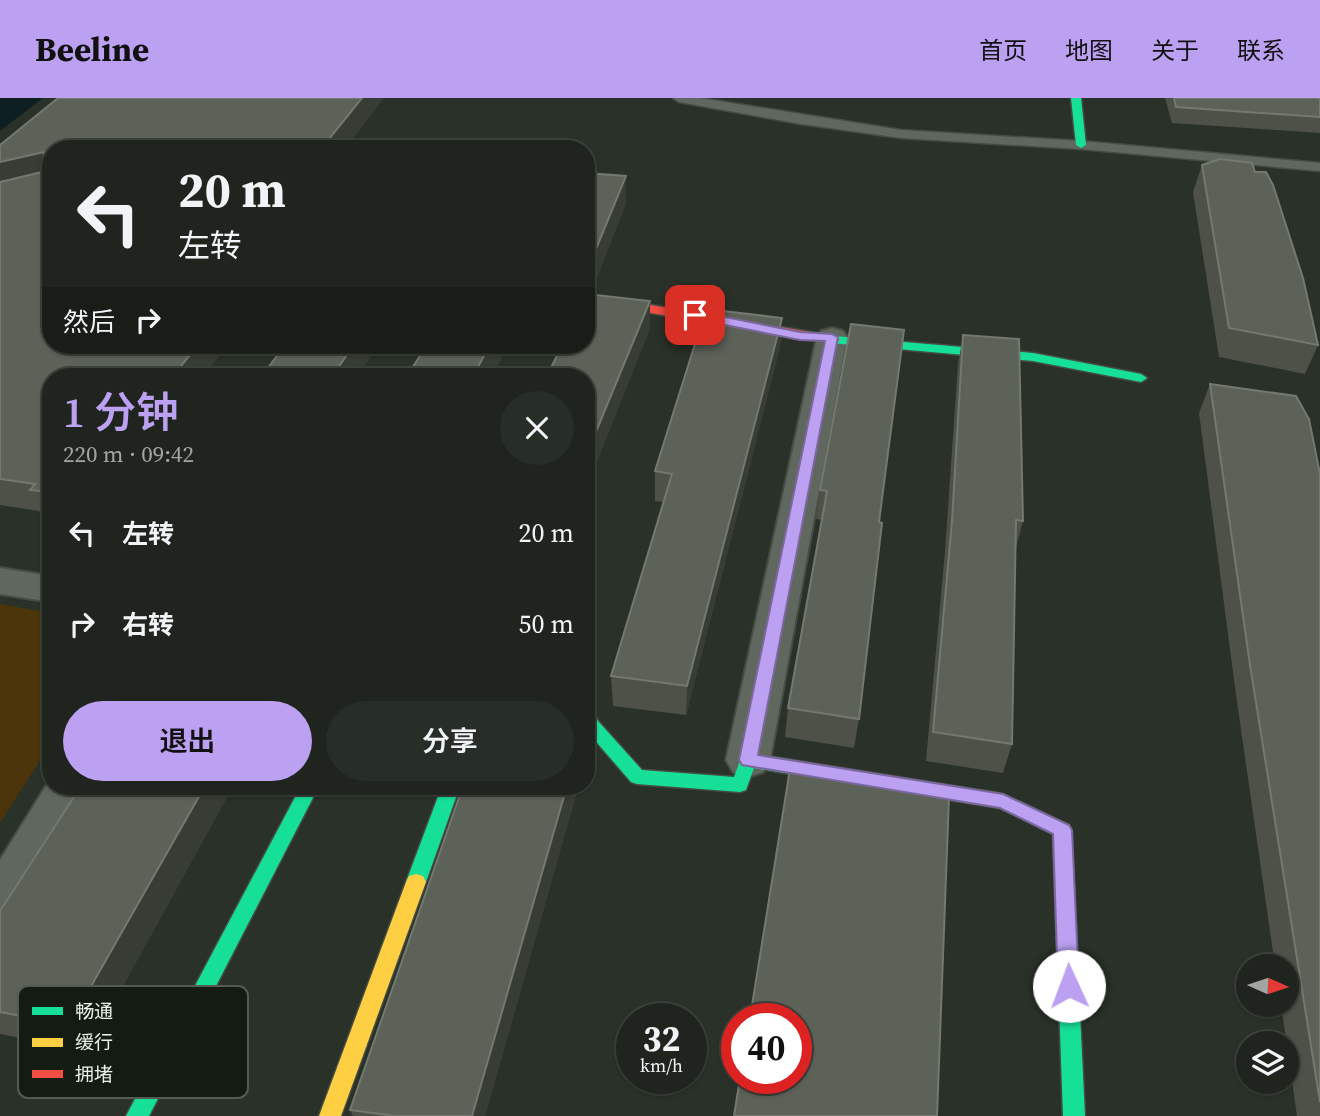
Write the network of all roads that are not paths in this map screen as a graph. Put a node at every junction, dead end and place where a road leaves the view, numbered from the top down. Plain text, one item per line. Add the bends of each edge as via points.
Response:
1 (679, 98) edge
2 (1076, 98) edge
3 (1081, 145) junction
4 (1320, 167) edge
5 (595, 300) edge
6 (832, 337) junction
7 (1141, 378) dead end
8 (0, 581) edge
9 (42, 588) edge
10 (595, 729) edge
11 (748, 760) junction
12 (64, 795) edge
13 (305, 795) edge
14 (448, 795) edge
15 (0, 902) edge
16 (205, 986) edge
17 (146, 1098) edge
18 (137, 1116) edge
19 (330, 1116) edge
20 (1074, 1116) edge

1 - 3 lane via 901,134
2 - 3 street
3 - 4 lane
5 - 6 street via 800,336
6 - 7 street via 1033,357
6 - 11 street
8 - 9 street
10 - 11 street via 636,777 740,785
11 - 20 street via 1003,801 1062,830
12 - 15 street
13 - 16 street
14 - 19 street
17 - 18 street

